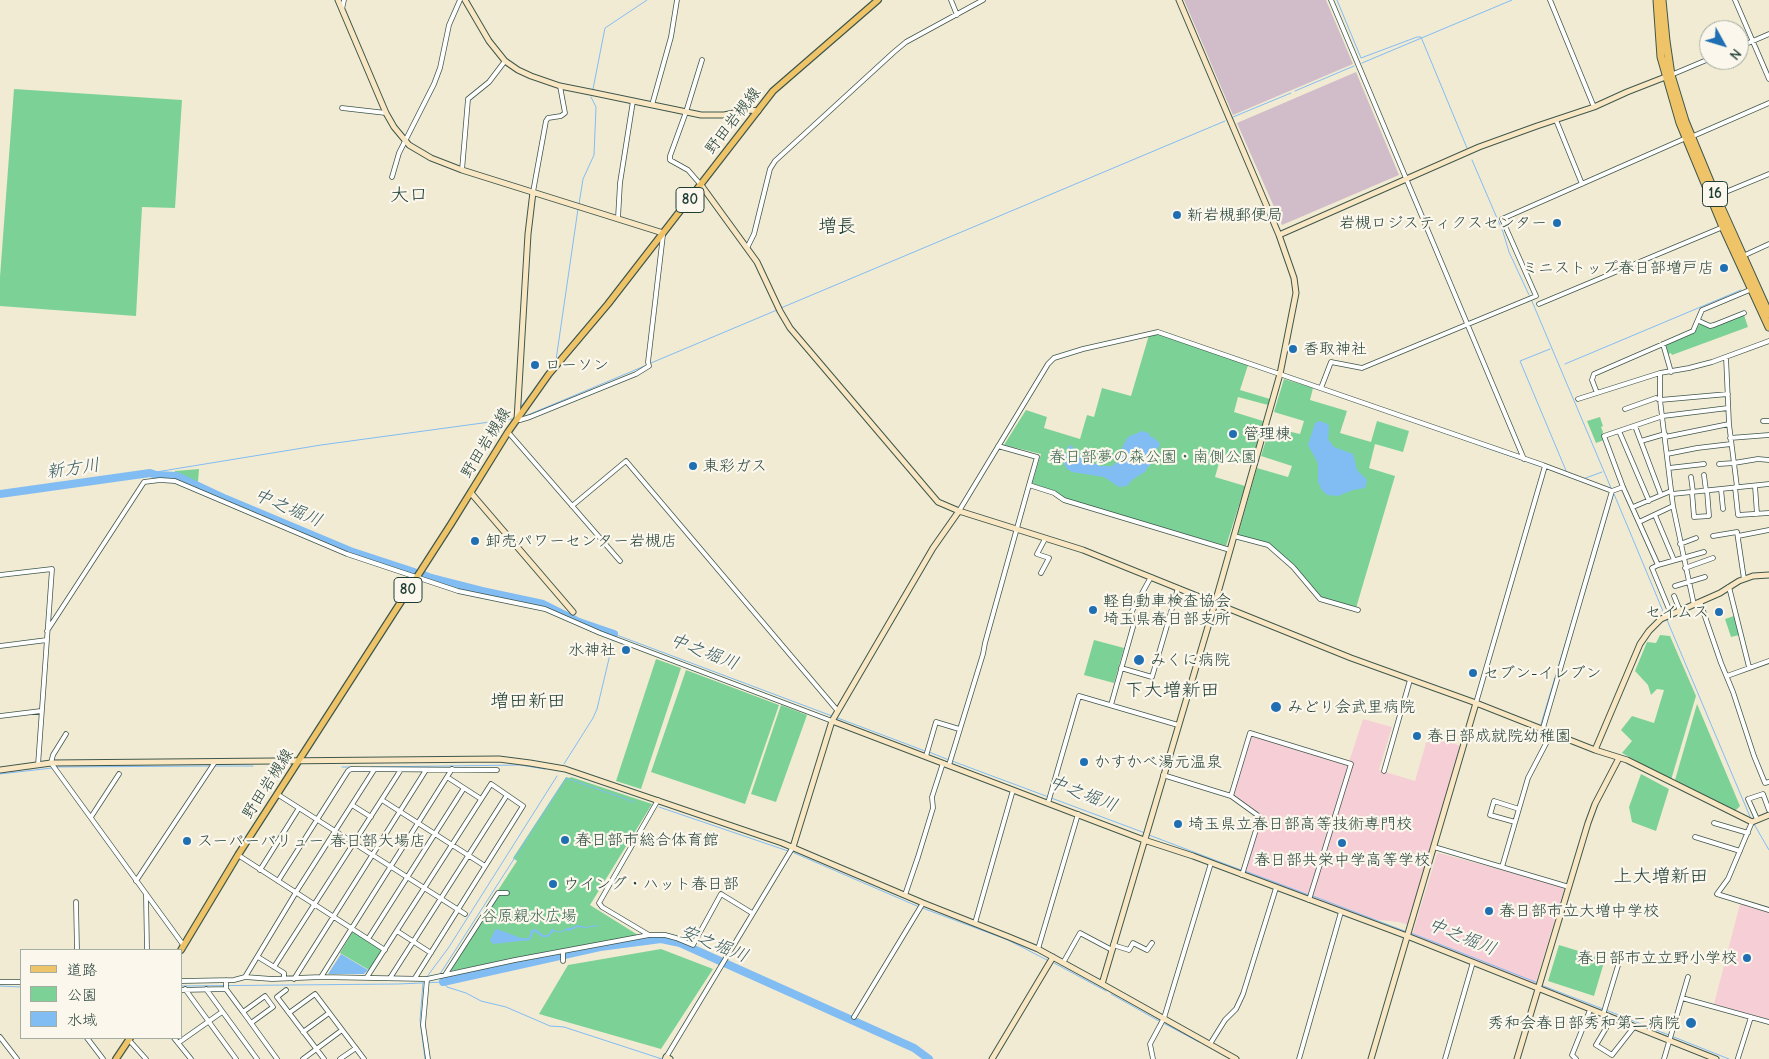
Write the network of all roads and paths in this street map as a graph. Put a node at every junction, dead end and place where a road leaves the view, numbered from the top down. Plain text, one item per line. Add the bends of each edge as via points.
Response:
1 (338, 0) edge
2 (344, 0) edge
3 (460, 0) edge
4 (465, 0) edge
5 (677, 0) edge
6 (878, 0) edge
7 (951, 0) edge
8 (983, 0) edge
9 (1179, 0) edge
10 (1331, 0) edge
11 (1550, 0) edge
12 (1657, 0) edge
13 (1662, 0) edge
14 (1735, 0) edge
15 (342, 9) junction
16 (957, 14) junction
17 (1769, 34) edge
18 (1753, 41) junction
19 (1749, 42) edge
20 (702, 60) dead end
21 (506, 61) junction
22 (1699, 63) edge
23 (1668, 76) junction
24 (1769, 79) edge
25 (560, 86) junction
26 (633, 100) junction
27 (1769, 103) edge
28 (652, 105) junction
29 (1594, 107) junction
30 (342, 108) dead end
31 (758, 111) junction
32 (686, 112) junction
33 (386, 113) junction
34 (1556, 120) junction
35 (1689, 138) junction
36 (405, 140) junction
37 (462, 170) junction
38 (1769, 174) edge
39 (392, 177) dead end
40 (1406, 178) junction
41 (1582, 184) junction
42 (701, 185) junction
43 (533, 192) junction
44 (1716, 196) junction
45 (618, 218) junction
46 (1723, 227) junction
47 (663, 233) junction
48 (1279, 235) junction
49 (1769, 244) edge
50 (747, 248) junction
51 (1743, 256) junction
52 (1752, 288) junction
53 (1539, 304) dead end
54 (1744, 312) dead end
55 (1769, 314) edge
56 (1699, 321) dead end
57 (1468, 324) junction
58 (1769, 327) edge
59 (1769, 340) edge
60 (1663, 344) junction
61 (1726, 357) junction
62 (1671, 372) junction
63 (1660, 373) junction
64 (1280, 374) junction
65 (1321, 388) junction
66 (1597, 393) junction
67 (1728, 394) junction
68 (1578, 399) dead end
69 (1660, 400) junction
70 (1728, 408) junction
71 (1624, 409) dead end
72 (1663, 416) junction
73 (518, 418) junction
74 (1763, 421) dead end
75 (1769, 421) edge
76 (1729, 424) junction
77 (1635, 426) junction
78 (1619, 431) junction
79 (508, 432) junction
80 (1665, 435) junction
81 (1769, 435) edge
82 (1641, 441) junction
83 (1730, 441) junction
84 (998, 446) junction
85 (1667, 454) junction
86 (1524, 459) junction
87 (1769, 460) edge
88 (1734, 463) junction
89 (1704, 464) dead end
90 (1719, 464) dead end
91 (1545, 466) junction
92 (1669, 468) junction
93 (1704, 475) dead end
94 (1691, 477) dead end
95 (1769, 484) edge
96 (1029, 485) junction
97 (1755, 486) junction
98 (1624, 487) junction
99 (1736, 487) junction
100 (1721, 489) junction
101 (1612, 491) junction
102 (1706, 491) junction
103 (1692, 492) junction
104 (471, 493) junction
105 (1671, 493) junction
106 (1661, 495) junction
107 (1648, 500) junction
108 (572, 506) junction
109 (1673, 506) junction
110 (1633, 507) junction
111 (1723, 509) dead end
112 (959, 511) junction
113 (1769, 513) edge
114 (1757, 514) junction
115 (1655, 515) junction
116 (1639, 522) junction
117 (1016, 529) junction
118 (1769, 530) edge
119 (1234, 536) junction
120 (1713, 536) dead end
121 (1738, 536) junction
122 (1045, 538) junction
123 (1696, 538) dead end
124 (1680, 544) junction
125 (1230, 550) junction
126 (1704, 552) dead end
127 (1683, 558) junction
128 (1712, 558) dead end
129 (1674, 560) junction
130 (620, 561) dead end
131 (1658, 565) junction
132 (1685, 568) junction
133 (1041, 572) dead end
134 (1769, 574) edge
135 (0, 575) edge
136 (1151, 577) junction
137 (416, 578) junction
138 (1705, 578) dead end
139 (1744, 579) junction
140 (1688, 581) junction
141 (1674, 586) dead end
142 (1730, 587) junction
143 (1178, 588) junction
144 (1674, 596) dead end
145 (1214, 603) junction
146 (1697, 604) junction
147 (1358, 610) dead end
148 (1680, 611) junction
149 (573, 612) dead end
150 (1672, 614) junction
151 (48, 631) junction
152 (47, 640) junction
153 (0, 646) edge
154 (1769, 661) edge
155 (1749, 667) junction
156 (1121, 668) junction
157 (1727, 676) junction
158 (1410, 680) junction
159 (1476, 703) junction
160 (1111, 705) junction
161 (42, 711) junction
162 (0, 716) edge
163 (834, 716) junction
164 (1178, 725) junction
165 (1543, 728) junction
166 (959, 729) junction
167 (1552, 732) junction
168 (66, 734) dead end
169 (1595, 750) junction
170 (926, 756) junction
171 (1619, 758) junction
172 (299, 762) junction
173 (214, 763) junction
174 (943, 763) junction
175 (52, 764) junction
176 (38, 765) junction
177 (949, 765) junction
178 (452, 769) junction
179 (0, 770) edge
180 (374, 770) junction
181 (400, 770) junction
182 (426, 770) junction
183 (496, 770) dead end
184 (1384, 771) dead end
185 (119, 774) dead end
186 (1164, 775) junction
187 (447, 778) junction
188 (1769, 783) edge
189 (464, 788) junction
190 (1014, 790) junction
191 (278, 794) junction
192 (507, 795) junction
193 (1231, 796) junction
194 (481, 799) junction
195 (1049, 799) junction
196 (382, 800) junction
197 (658, 800) junction
198 (352, 805) junction
199 (299, 808) junction
200 (1519, 809) junction
201 (1769, 810) edge
202 (400, 812) junction
203 (1078, 814) junction
204 (1769, 815) edge
205 (90, 817) junction
206 (371, 817) junction
207 (318, 820) junction
208 (1754, 820) junction
209 (1515, 822) junction
210 (418, 823) junction
211 (1714, 823) dead end
212 (336, 831) junction
213 (435, 834) junction
214 (1748, 834) junction
215 (1695, 837) dead end
216 (1144, 840) junction
217 (353, 843) junction
218 (452, 845) junction
219 (1434, 847) junction
220 (792, 848) junction
221 (1740, 851) junction
222 (238, 855) junction
223 (372, 855) junction
224 (468, 856) junction
225 (1211, 863) junction
226 (390, 866) junction
227 (485, 866) junction
228 (1502, 867) junction
229 (260, 870) junction
230 (1242, 875) junction
231 (407, 877) junction
232 (136, 881) junction
233 (278, 881) junction
234 (1569, 887) junction
235 (424, 888) junction
236 (1276, 888) junction
237 (297, 893) junction
238 (507, 893) dead end
239 (146, 895) junction
240 (905, 895) junction
241 (441, 898) junction
242 (1308, 900) junction
243 (76, 902) dead end
244 (922, 904) junction
245 (315, 905) junction
246 (458, 909) junction
247 (1769, 910) edge
248 (1341, 912) junction
249 (752, 913) junction
250 (466, 914) dead end
251 (332, 916) junction
252 (975, 923) junction
253 (351, 928) junction
254 (397, 931) junction
255 (649, 934) junction
256 (1407, 936) junction
257 (368, 939) junction
258 (413, 942) junction
259 (1152, 943) dead end
260 (183, 948) edge
261 (1112, 948) junction
262 (76, 949) edge
263 (147, 949) edge
264 (1038, 949) junction
265 (385, 950) junction
266 (562, 951) junction
267 (430, 953) junction
268 (258, 957) junction
269 (1053, 957) junction
270 (1620, 959) dead end
271 (563, 961) dead end
272 (1474, 962) junction
273 (1063, 963) junction
274 (274, 967) junction
275 (443, 976) junction
276 (1688, 976) dead end
277 (245, 977) junction
278 (320, 977) junction
279 (367, 977) junction
280 (284, 978) junction
281 (390, 978) junction
282 (415, 978) junction
283 (294, 979) junction
284 (427, 979) junction
285 (226, 980) junction
286 (182, 981) edge
287 (0, 982) edge
288 (20, 982) edge
289 (1102, 984) junction
290 (1538, 988) junction
291 (206, 989) junction
292 (226, 989) junction
293 (183, 990) edge
294 (286, 990) dead end
295 (1682, 998) junction
296 (1590, 1010) junction
297 (222, 1012) junction
298 (243, 1012) junction
299 (329, 1012) junction
300 (1604, 1012) junction
301 (289, 1014) junction
302 (854, 1017) dead end
303 (1751, 1017) junction
304 (1164, 1018) junction
305 (1612, 1018) junction
306 (208, 1022) junction
307 (1769, 1022) edge
308 (251, 1023) junction
309 (1634, 1027) junction
310 (342, 1030) junction
311 (303, 1032) junction
312 (0, 1037) edge
313 (88, 1039) edge
314 (129, 1039) edge
315 (175, 1039) edge
316 (1670, 1041) junction
317 (178, 1043) junction
318 (1210, 1044) junction
319 (356, 1048) junction
320 (316, 1050) junction
321 (276, 1057) edge
322 (666, 1058) edge
323 (1738, 1058) edge
324 (17, 1059) edge
325 (103, 1059) edge
326 (116, 1059) edge
327 (146, 1059) edge
328 (190, 1059) edge
329 (236, 1059) edge
330 (257, 1059) edge
331 (269, 1059) edge
332 (303, 1059) edge
333 (324, 1059) edge
334 (340, 1059) edge
335 (364, 1059) edge
336 (428, 1059) edge
337 (992, 1059) edge
338 (1153, 1059) edge
339 (1236, 1059) edge
340 (1299, 1059) edge
341 (1371, 1059) edge
342 (1445, 1059) edge
343 (1518, 1059) edge
344 (1576, 1059) edge
345 (1664, 1059) edge
346 (1716, 1059) edge

1 - 15 street
2 - 15 street
3 - 36 street via 449,25 434,84
4 - 21 street
5 - 28 street via 671,37
6 - 31 main road, 野田岩槻線 / 80 via 783,82
7 - 16 street
8 - 16 street
9 - 48 street
10 - 40 street
11 - 29 street
12 - 23 highway, 16 via 1659,39
13 - 23 highway, 16
14 - 18 street
15 - 33 street
16 - 50 street via 889,55 775,162
17 - 18 street
18 - 19 street
18 - 24 street
20 - 32 street
21 - 25 street via 518,70
21 - 37 street via 489,82 468,99
22 - 23 street
23 - 29 street
23 - 35 highway, 16
25 - 26 street
25 - 43 street via 565,113 546,121
26 - 28 street
26 - 45 street
27 - 35 street
28 - 32 street
29 - 34 street
30 - 33 street
31 - 32 street via 724,115
31 - 42 main road, 野田岩槻線 / 80
32 - 42 street via 670,160 688,170
33 - 36 street
34 - 40 street via 1479,147
34 - 41 street
35 - 41 street
35 - 44 highway, 16
35 - 46 highway, 16
36 - 37 street via 431,158
36 - 39 street
37 - 43 street
38 - 44 street
40 - 48 street
40 - 57 street
41 - 57 street via 1502,219 1536,296
42 - 47 main road, 野田岩槻線 / 80
42 - 50 street
43 - 45 street
43 - 73 street
44 - 51 highway, 16
45 - 47 street
46 - 52 highway, 16
46 - 53 street
47 - 73 main road, 野田岩槻線 / 80 via 554,368
47 - 73 street via 649,364 636,374 548,410
48 - 64 street via 1296,293
49 - 51 street
50 - 112 street via 790,328 938,502
51 - 55 highway, 16
52 - 58 highway, 16
52 - 60 street via 1702,310 1693,331
54 - 56 street via 1710,326
57 - 65 street via 1362,368 1330,362
57 - 86 street
59 - 61 street
60 - 62 street
60 - 66 street via 1594,374 1592,380
61 - 62 street
61 - 67 street
62 - 63 street
63 - 66 street
63 - 69 street
64 - 65 street
64 - 84 street via 1158,332 1076,350 1054,358 1048,364
64 - 119 street
65 - 86 street
66 - 68 street
67 - 69 street
67 - 70 street
69 - 71 street via 1656,398
69 - 72 street
70 - 72 street
70 - 76 street
72 - 77 street
72 - 80 street
73 - 79 main road, 野田岩槻線 / 80
74 - 75 street
76 - 80 street
76 - 83 street
77 - 78 street
77 - 82 street
78 - 98 street via 1604,436
78 - 107 street
79 - 104 main road, 野田岩槻線 / 80
79 - 108 street
80 - 82 street
80 - 85 street
81 - 83 street
82 - 106 street
83 - 85 street
83 - 88 street
84 - 96 street via 1037,457
84 - 112 street
85 - 92 street
86 - 91 street
87 - 88 street
88 - 90 street
88 - 99 street
89 - 92 street
91 - 101 street
91 - 159 street
92 - 105 street
93 - 102 street
94 - 103 street
95 - 97 street
96 - 117 street
96 - 125 street via 1064,500
97 - 99 street
97 - 114 street
98 - 101 street
98 - 110 street
99 - 100 street
99 - 114 street via 1738,516
100 - 102 street
100 - 111 street
101 - 165 street
102 - 103 street
102 - 103 street via 1709,516 1694,517
103 - 105 street
104 - 137 main road, 野田岩槻線 / 80
104 - 149 street
105 - 106 street
105 - 109 street
106 - 107 street
107 - 110 street
108 - 130 street
108 - 163 street via 626,461
109 - 115 street
109 - 124 street
110 - 116 street
112 - 117 street
112 - 163 street via 933,548
113 - 114 street
115 - 116 street
115 - 129 street
116 - 131 street
117 - 122 street
117 - 166 street via 983,654
118 - 121 street
119 - 125 street
119 - 147 street via 1268,545 1293,567 1320,599
120 - 121 street via 1737,532
121 - 139 street
122 - 133 street via 1037,554 1050,558
122 - 136 street
123 - 124 street
124 - 127 street
125 - 145 street
126 - 127 street
127 - 129 street
127 - 132 street
128 - 132 street
129 - 131 street
131 - 150 street via 1652,568
132 - 140 street
134 - 139 street
135 - 151 street via 52,569
136 - 143 street
136 - 156 street via 1132,613 1132,627
137 - 151 street via 340,551 175,481 144,482
137 - 163 street via 458,592 544,610
137 - 172 main road, 野田岩槻線 / 80
138 - 140 street
139 - 142 street
140 - 141 street
140 - 146 street
142 - 146 street
142 - 155 street
143 - 145 street
143 - 156 street via 1152,677
144 - 148 street
145 - 158 street
145 - 164 street
146 - 148 street
146 - 157 street
148 - 150 street
150 - 169 street via 1661,619 1644,637
151 - 152 street
152 - 153 street
152 - 161 street
154 - 155 street
155 - 157 street
156 - 160 street
157 - 188 street via 1764,784
158 - 159 street
158 - 184 street
159 - 165 street
159 - 219 street
160 - 164 street
160 - 195 street via 1079,696
161 - 162 street
161 - 176 street
163 - 170 street
163 - 220 street
164 - 186 street
165 - 167 street
166 - 170 street via 936,722
166 - 177 street
167 - 169 street
167 - 200 street via 1528,778
168 - 175 street via 53,755
169 - 171 street
170 - 174 street
171 - 208 street
171 - 234 street via 1595,804
172 - 173 street
172 - 191 main road, 野田岩槻線 / 80
172 - 197 street via 514,760 564,769
173 - 175 street
173 - 232 street
174 - 177 street
174 - 240 street via 932,797 933,808
175 - 176 street
175 - 205 street
176 - 179 street
177 - 190 street
178 - 182 street
178 - 183 street
178 - 187 street
180 - 181 street
180 - 198 street
180 - 207 street via 348,771
181 - 182 street
181 - 196 street
182 - 202 street
185 - 205 street
186 - 193 street
186 - 216 street
187 - 189 street
187 - 210 street
189 - 194 street
189 - 213 street
190 - 195 street
190 - 252 street
191 - 199 street
191 - 222 main road, 野田岩槻線 / 80
192 - 194 street via 490,784
192 - 224 street
192 - 227 street via 523,806
193 - 230 street via 1260,817
193 - 242 street via 1250,733 1351,764
194 - 218 street
195 - 203 street
196 - 202 street
196 - 206 street
197 - 220 street
197 - 255 street via 599,903
198 - 206 street
198 - 212 street
199 - 207 street
199 - 229 street
200 - 209 street
200 - 209 street via 1494,801 1490,815
201 - 208 street via 1762,794 1748,799
202 - 210 street
202 - 223 street
203 - 216 street
203 - 264 street
204 - 208 street
205 - 232 street
206 - 217 street
207 - 212 street
207 - 233 street
208 - 214 street
209 - 228 street
210 - 213 street
210 - 226 street
211 - 214 street
212 - 217 street
212 - 237 street
213 - 218 street
213 - 231 street
214 - 221 street
215 - 221 street
216 - 225 street
216 - 261 street
217 - 223 street
217 - 245 street
218 - 224 street
218 - 235 street
219 - 228 street
219 - 256 street
220 - 240 street
220 - 249 street
221 - 247 street via 1728,879 1717,894
222 - 229 street
222 - 260 main road, 野田岩槻線 / 80
223 - 226 street
223 - 251 street
224 - 227 street
224 - 241 street
225 - 230 street
225 - 304 street
226 - 231 street
226 - 253 street
227 - 246 street
228 - 234 street
229 - 233 street
230 - 236 street
231 - 235 street
231 - 257 street
232 - 239 street
233 - 237 street
234 - 290 street
235 - 241 street
235 - 254 street
236 - 242 street
236 - 318 street via 1243,994
237 - 245 street
237 - 268 street
238 - 275 street via 498,893
239 - 260 street
239 - 263 street
240 - 244 street
241 - 246 street
241 - 258 street
242 - 248 street
243 - 262 street
244 - 252 street
244 - 302 street
245 - 251 street
245 - 274 street
246 - 250 street
246 - 267 street
248 - 256 street
248 - 340 street
249 - 255 street via 721,894 693,945 665,935
249 - 322 street
251 - 253 street
251 - 283 street
252 - 264 street
253 - 257 street
253 - 278 street
254 - 258 street
254 - 265 street
255 - 266 street
256 - 272 street
256 - 341 street
257 - 265 street
258 - 267 street
258 - 281 street
259 - 261 street via 1148,950 1133,943 1129,950
261 - 273 street via 1080,933
261 - 289 street
264 - 269 street
265 - 279 street
266 - 271 street
266 - 275 street
267 - 282 street
268 - 274 street
268 - 277 street
269 - 273 street
269 - 337 street
270 - 300 street
272 - 290 street
272 - 342 street
273 - 289 street
274 - 280 street via 284,973
275 - 284 street
276 - 295 street
277 - 280 street
277 - 285 street
278 - 279 street
278 - 283 street
279 - 281 street
280 - 283 street
281 - 282 street
282 - 284 street
284 - 336 street via 423,1025
285 - 286 street
285 - 292 street
287 - 288 street
289 - 304 street
290 - 296 street
290 - 343 street
291 - 292 street
291 - 293 street
291 - 297 street
292 - 298 street
293 - 306 street
294 - 301 street via 277,997
295 - 303 street
295 - 316 street
296 - 300 street
296 - 344 street via 1572,1055
297 - 306 street
297 - 330 street
298 - 308 street
298 - 308 street via 264,996 273,1007
299 - 301 street via 315,994
299 - 310 street
299 - 311 street
300 - 305 street
301 - 311 street
303 - 307 street
303 - 323 street
304 - 318 street
304 - 338 street via 1150,1044
305 - 309 street
305 - 309 street via 1596,1045 1612,1055
306 - 317 street
306 - 329 street
308 - 321 street
309 - 316 street
310 - 319 street
310 - 320 street
311 - 320 street
312 - 324 street
313 - 325 street
314 - 326 main road
314 - 327 street
315 - 317 street
316 - 345 street
316 - 346 street
317 - 328 street
318 - 339 street
319 - 334 street
319 - 335 street
320 - 332 street
320 - 333 street
321 - 331 street

